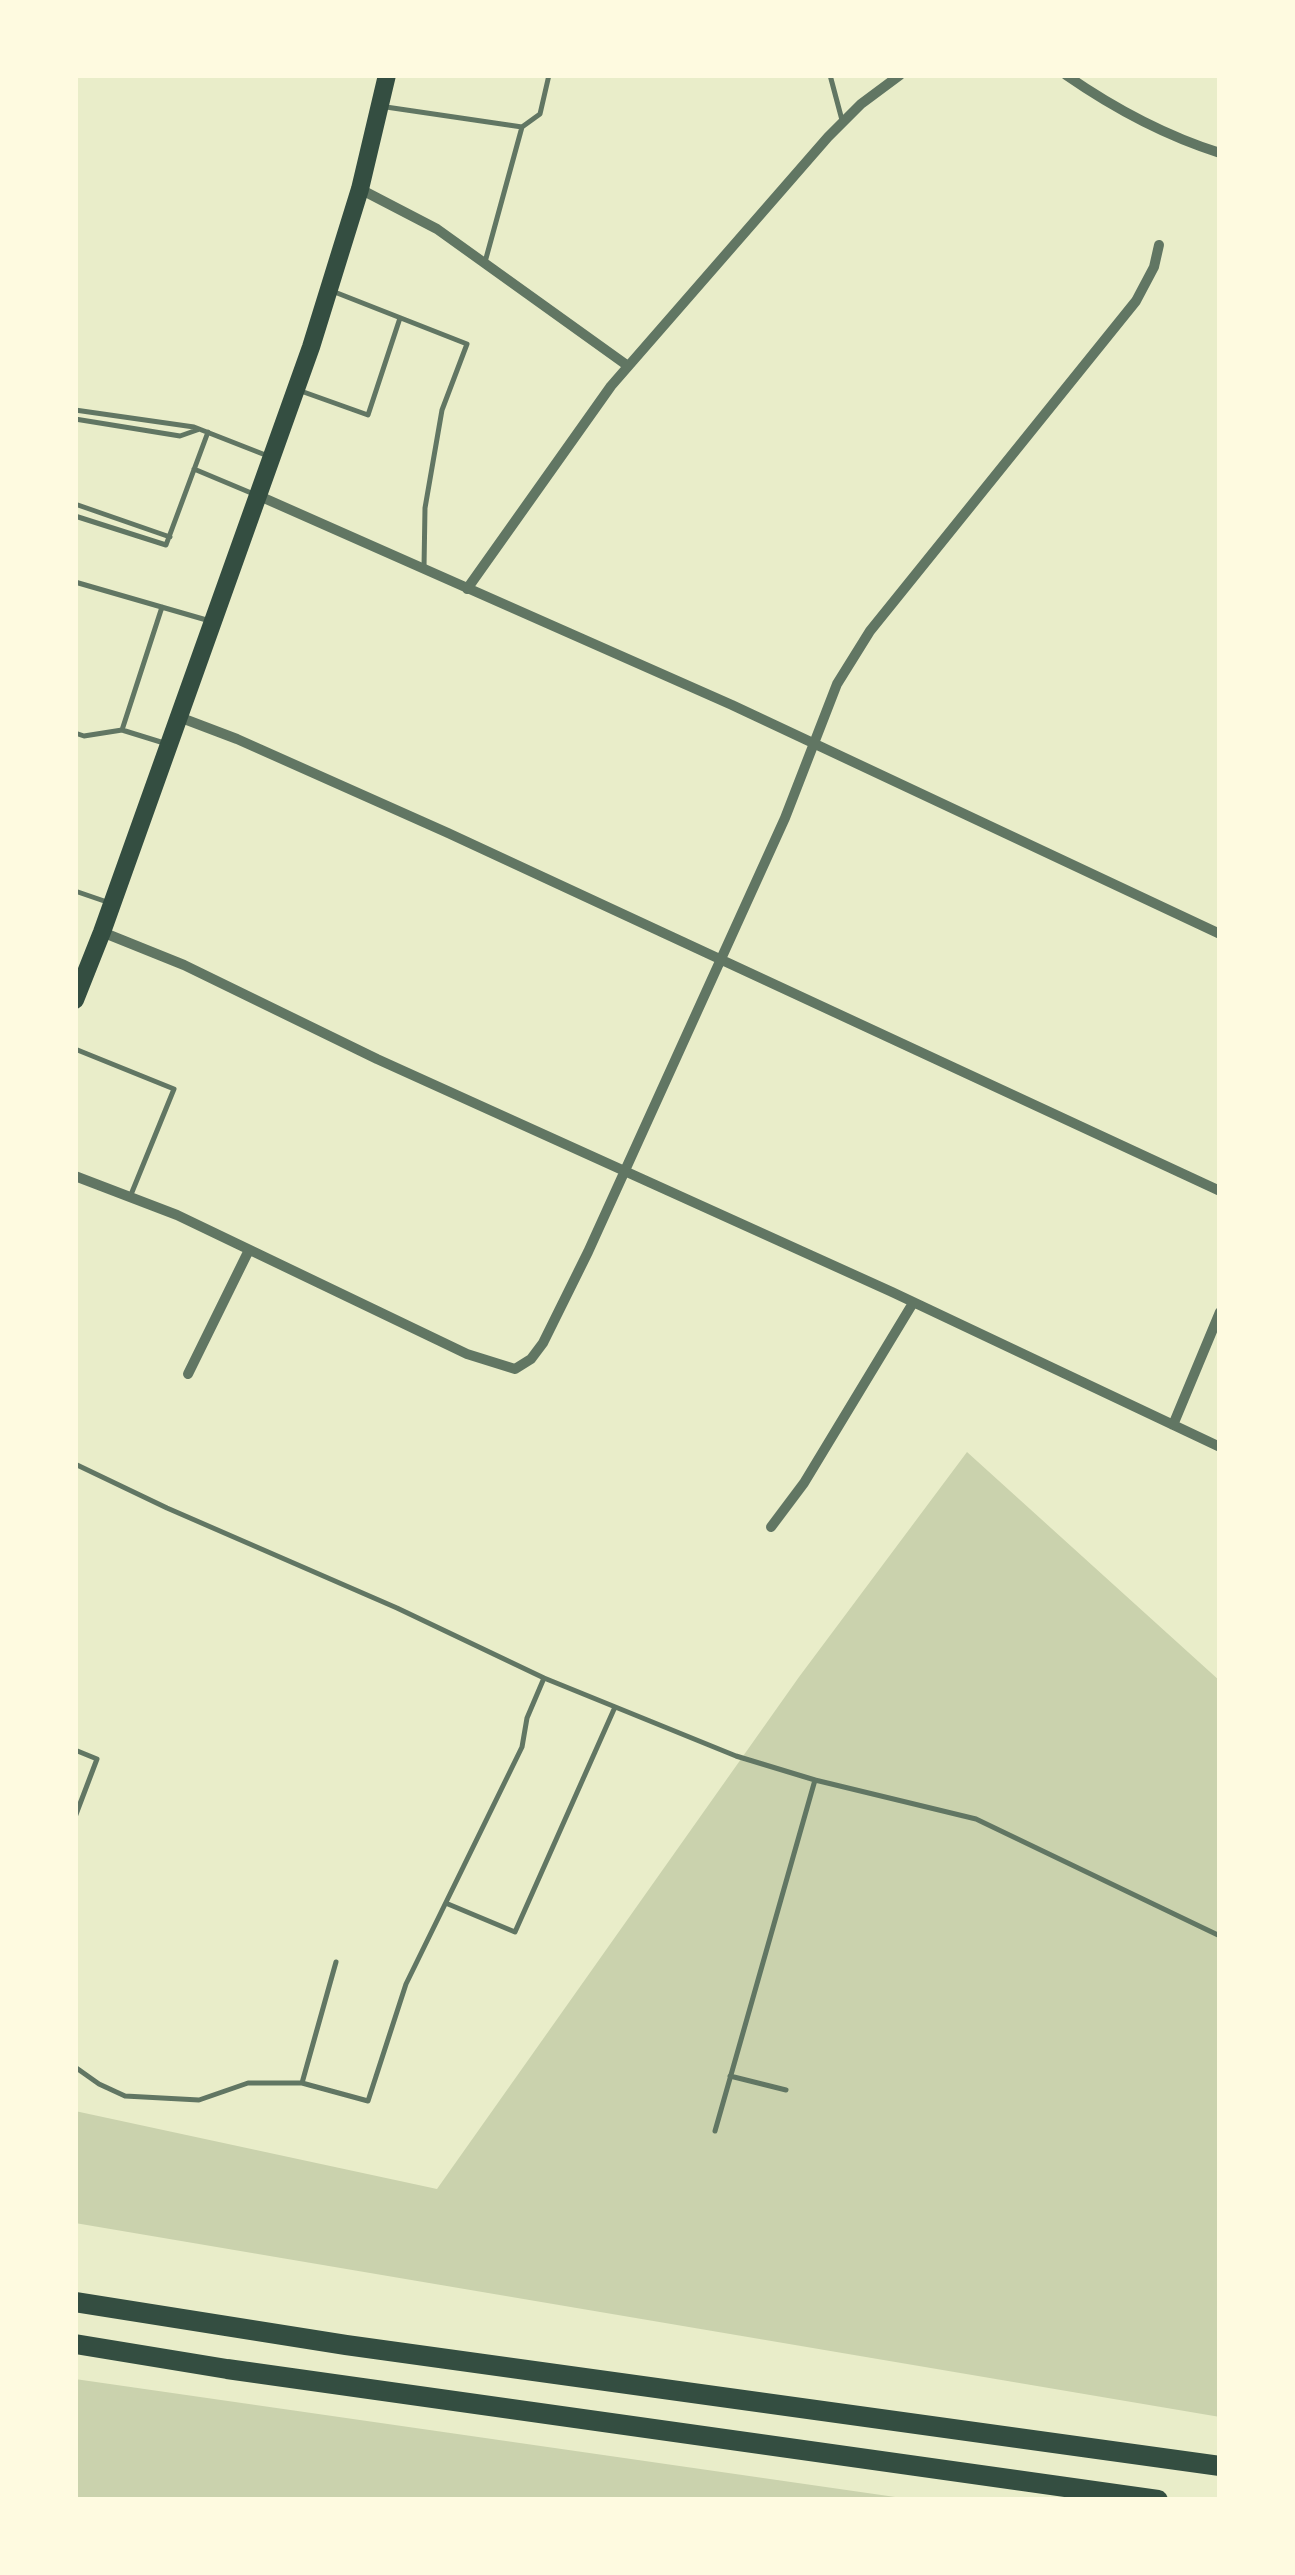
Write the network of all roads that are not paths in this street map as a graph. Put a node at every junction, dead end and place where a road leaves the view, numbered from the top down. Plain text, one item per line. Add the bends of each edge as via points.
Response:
1 (387, 75) edge
2 (548, 75) edge
3 (830, 75) edge
4 (900, 75) edge
5 (1066, 75) edge
6 (381, 106) junction
7 (842, 122) junction
8 (522, 127) junction
9 (1220, 153) edge
10 (360, 189) junction
11 (1159, 245) dead end
12 (485, 264) junction
13 (330, 290) junction
14 (400, 318) junction
15 (628, 366) junction
16 (296, 389) junction
17 (75, 410) edge
18 (75, 419) edge
19 (204, 431) junction
20 (271, 456) junction
21 (194, 469) junction
22 (257, 495) junction
23 (75, 504) edge
24 (75, 516) edge
25 (170, 537) junction
26 (424, 570) junction
27 (75, 582) edge
28 (467, 589) junction
29 (162, 607) junction
30 (213, 622) junction
31 (179, 718) junction
32 (122, 730) junction
33 (75, 733) edge
34 (169, 744) junction
35 (815, 745) junction
36 (75, 891) edge
37 (111, 903) junction
38 (102, 932) junction
39 (1220, 934) edge
40 (721, 959) junction
41 (75, 1000) edge
42 (75, 1049) edge
43 (625, 1171) junction
44 (75, 1176) edge
45 (1220, 1190) edge
46 (130, 1197) junction
47 (249, 1250) junction
48 (913, 1303) junction
49 (1220, 1312) edge
50 (188, 1374) dead end
51 (1173, 1425) junction
52 (1218, 1448) edge
53 (75, 1464) edge
54 (770, 1527) dead end
55 (544, 1678) junction
56 (615, 1708) junction
57 (75, 1750) edge
58 (816, 1780) junction
59 (75, 1817) edge
60 (448, 1904) junction
61 (1220, 1936) edge
62 (336, 1962) dead end
63 (75, 2067) edge
64 (730, 2076) junction
65 (302, 2083) junction
66 (786, 2090) dead end
67 (714, 2130) dead end
68 (75, 2302) edge
69 (75, 2344) edge
70 (1220, 2466) edge
71 (1158, 2500) edge

1 - 6 main road
2 - 8 lane via 540,114
3 - 7 lane
4 - 7 street
5 - 9 street via 1147,126
6 - 8 lane
6 - 10 main road
7 - 15 street
8 - 12 lane
10 - 12 street
10 - 13 main road
11 - 35 street via 1136,300 870,631 838,684
12 - 15 street
13 - 14 lane
13 - 16 main road
14 - 16 lane via 368,415
14 - 26 lane via 467,344 442,410 425,508
15 - 28 street
16 - 20 main road
17 - 19 lane
18 - 19 lane via 180,436
19 - 20 lane
19 - 21 lane
20 - 22 main road
21 - 22 lane
21 - 25 lane
22 - 26 street
22 - 30 main road
23 - 25 lane
24 - 25 lane via 166,545
26 - 28 street
27 - 29 lane
28 - 35 street
29 - 30 lane
29 - 32 lane
30 - 31 main road
31 - 34 main road
31 - 40 street
32 - 33 lane
32 - 34 lane
34 - 37 main road
35 - 39 street
35 - 40 street
36 - 37 lane
37 - 38 main road
38 - 41 main road
38 - 43 street
40 - 43 street
40 - 45 street
42 - 46 lane via 174,1090
43 - 47 street via 543,1343 515,1368 430,1338
43 - 48 street
44 - 46 street
46 - 47 street
47 - 50 street
48 - 51 street
48 - 54 street
49 - 51 street
51 - 52 street
53 - 55 lane
55 - 56 lane
55 - 60 lane via 522,1747
56 - 58 lane
56 - 60 lane via 515,1932
57 - 59 lane via 97,1759
58 - 61 lane via 976,1820
58 - 64 lane
60 - 65 lane via 406,1984 368,2101
62 - 65 lane
63 - 65 lane via 125,2096 199,2100 248,2083
64 - 66 lane
64 - 67 lane
68 - 70 highway
69 - 71 highway

